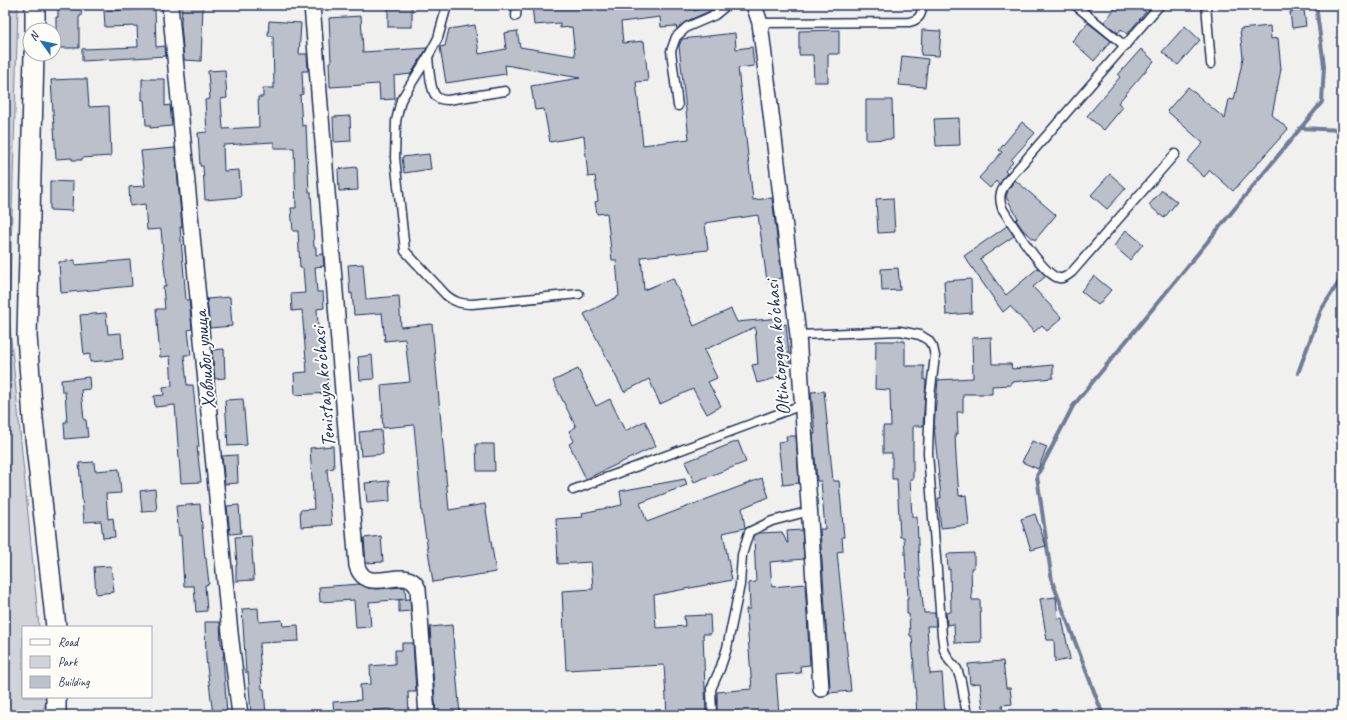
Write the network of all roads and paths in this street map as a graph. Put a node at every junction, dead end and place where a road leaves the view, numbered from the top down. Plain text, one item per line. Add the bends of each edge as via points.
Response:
1 (35, 5) edge
2 (170, 5) edge
3 (312, 5) edge
4 (447, 5) edge
5 (517, 5) edge
6 (727, 5) edge
7 (754, 5) edge
8 (922, 5) edge
9 (1076, 5) edge
10 (1160, 5) edge
11 (1206, 5) edge
12 (516, 16) dead end
13 (35, 22) edge
14 (760, 23) junction
15 (1125, 46) junction
16 (428, 57) junction
17 (34, 62) edge
18 (1210, 64) dead end
19 (505, 91) dead end
20 (678, 106) dead end
21 (1174, 154) dead end
22 (579, 294) dead end
23 (798, 335) junction
24 (802, 405) junction
25 (573, 490) dead end
26 (810, 511) junction
27 (56, 626) edge
28 (821, 689) dead end
29 (56, 698) edge
30 (56, 715) edge
31 (240, 715) edge
32 (426, 715) edge
33 (712, 715) edge
34 (967, 715) edge

1 - 13 street
2 - 31 street, Ховлибог улица
3 - 32 street, Tenistaya ko'chasi via 357,566 360,574 366,579 405,578 416,583
4 - 16 lane via 438,38
5 - 12 lane
6 - 20 lane via 715,15 687,27 676,37 672,51
7 - 14 street, Oltintopgan ko'chasi
8 - 14 lane via 920,16 909,22
9 - 15 lane
10 - 15 lane
11 - 18 lane
14 - 23 street, Oltintopgan ko'chasi
15 - 21 lane via 1008,180 1001,191 1002,208 1034,255 1051,274 1058,278 1066,277
16 - 19 lane via 433,91 442,100
16 - 22 lane via 401,100 396,121 396,158 405,251 446,295 461,304
17 - 27 street via 28,336 33,419
23 - 24 street, Oltintopgan ko'chasi
23 - 34 lane via 900,331 920,335 933,347 928,453 942,636 944,650 958,669
24 - 25 lane
24 - 26 street, Oltintopgan ko'chasi
26 - 28 street, Oltintopgan ko'chasi
26 - 33 lane via 772,521 749,532 742,555 740,585 727,648 711,689
29 - 30 street

